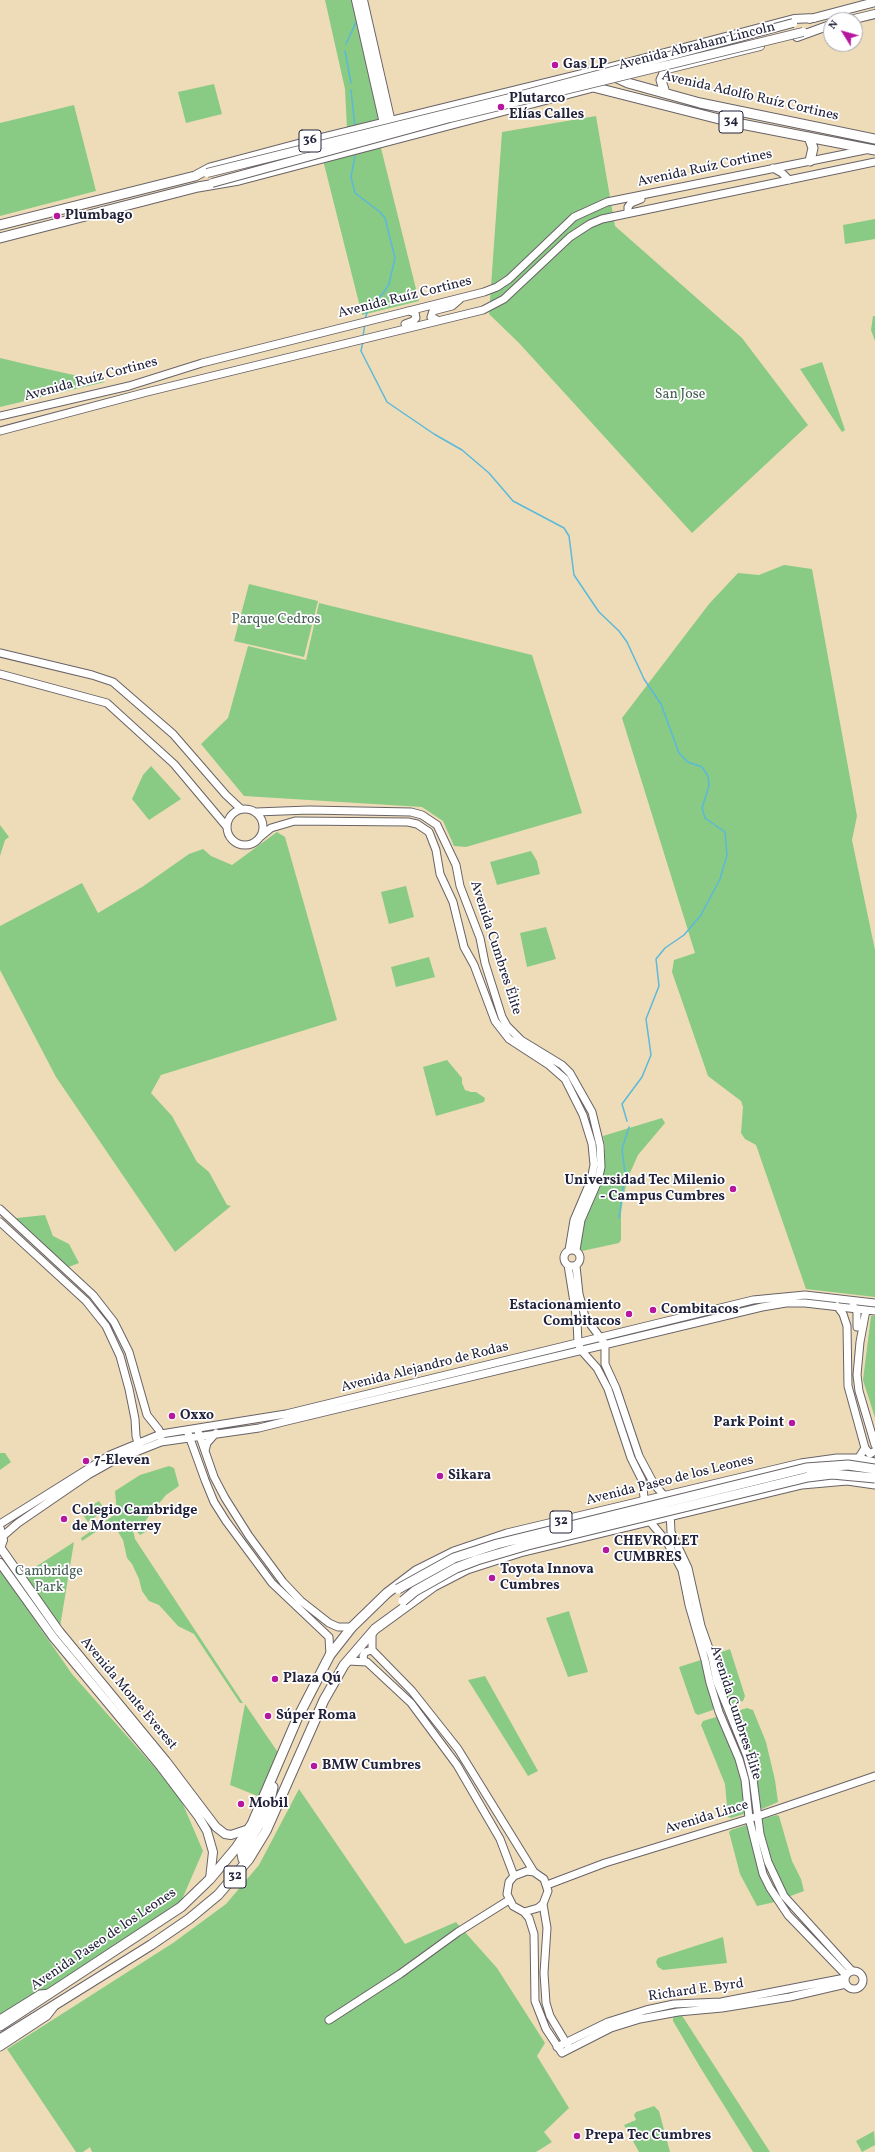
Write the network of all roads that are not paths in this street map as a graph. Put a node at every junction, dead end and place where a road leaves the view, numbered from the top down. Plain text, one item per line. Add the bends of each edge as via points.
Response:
1 (356, 0) edge
2 (363, 0) edge
3 (875, 2) edge
4 (875, 14) edge
5 (863, 17) edge
6 (814, 18) junction
7 (823, 27) edge
8 (823, 28) edge
9 (649, 57) junction
10 (623, 64) junction
11 (666, 69) junction
12 (603, 70) junction
13 (654, 72) junction
14 (632, 77) junction
15 (620, 80) junction
16 (610, 82) junction
17 (593, 87) junction
18 (645, 88) junction
19 (664, 93) junction
20 (634, 98) junction
21 (388, 123) junction
22 (804, 124) junction
23 (756, 126) junction
24 (369, 128) junction
25 (809, 137) junction
26 (875, 139) edge
27 (392, 140) junction
28 (373, 145) junction
29 (873, 148) edge
30 (810, 161) junction
31 (875, 162) edge
32 (772, 168) junction
33 (195, 176) junction
34 (789, 180) junction
35 (693, 185) junction
36 (198, 187) junction
37 (628, 213) junction
38 (0, 225) edge
39 (0, 238) edge
40 (462, 297) junction
41 (406, 311) junction
42 (437, 320) junction
43 (373, 336) junction
44 (0, 416) edge
45 (0, 431) edge
46 (0, 653) edge
47 (0, 674) edge
48 (242, 809) junction
49 (256, 812) junction
50 (437, 825) junction
51 (227, 827) junction
52 (429, 832) junction
53 (260, 837) junction
54 (453, 860) junction
55 (439, 861) junction
56 (458, 875) junction
57 (444, 880) junction
58 (477, 932) junction
59 (462, 935) junction
60 (482, 949) junction
61 (468, 953) junction
62 (496, 997) junction
63 (488, 1000) junction
64 (0, 1209) edge
65 (0, 1222) edge
66 (572, 1250) junction
67 (568, 1265) junction
68 (576, 1266) junction
69 (848, 1299) junction
70 (742, 1303) junction
71 (875, 1303) edge
72 (837, 1306) junction
73 (855, 1308) junction
74 (866, 1310) junction
75 (875, 1311) edge
76 (736, 1312) junction
77 (848, 1326) junction
78 (857, 1327) junction
79 (601, 1337) junction
80 (860, 1342) junction
81 (605, 1344) junction
82 (580, 1347) junction
83 (860, 1397) junction
84 (854, 1413) junction
85 (856, 1420) junction
86 (197, 1427) junction
87 (186, 1429) junction
88 (870, 1429) junction
89 (216, 1433) junction
90 (161, 1434) junction
91 (199, 1435) junction
92 (189, 1437) junction
93 (175, 1440) junction
94 (161, 1442) junction
95 (139, 1445) junction
96 (875, 1445) edge
97 (865, 1448) junction
98 (193, 1449) junction
99 (205, 1451) junction
100 (875, 1451) edge
101 (858, 1459) junction
102 (875, 1463) edge
103 (875, 1469) edge
104 (875, 1478) edge
105 (875, 1484) edge
106 (688, 1492) junction
107 (666, 1496) junction
108 (644, 1502) junction
109 (627, 1506) junction
110 (689, 1511) junction
111 (670, 1515) junction
112 (648, 1521) junction
113 (0, 1524) edge
114 (628, 1526) junction
115 (2, 1533) edge
116 (0, 1548) edge
117 (0, 1563) edge
118 (388, 1592) junction
119 (384, 1621) junction
120 (352, 1627) junction
121 (373, 1632) junction
122 (372, 1650) junction
123 (330, 1655) junction
124 (364, 1660) junction
125 (348, 1661) junction
126 (100, 1689) junction
127 (476, 1776) junction
128 (875, 1776) edge
129 (466, 1781) junction
130 (271, 1782) junction
131 (180, 1785) junction
132 (758, 1816) junction
133 (749, 1818) junction
134 (249, 1829) junction
135 (249, 1859) junction
136 (534, 1872) junction
137 (514, 1876) junction
138 (210, 1879) junction
139 (547, 1885) junction
140 (509, 1900) junction
141 (543, 1904) junction
142 (790, 1904) junction
143 (783, 1908) junction
144 (524, 1912) junction
145 (852, 1971) junction
146 (845, 1979) junction
147 (51, 1993) junction
148 (57, 2002) junction
149 (674, 2004) junction
150 (678, 2012) junction
151 (0, 2019) edge
152 (329, 2020) dead end
153 (0, 2026) edge
154 (0, 2039) edge
155 (567, 2045) junction
156 (0, 2047) edge

1 - 21 main road
2 - 21 main road
3 - 6 main road, 36
4 - 5 main road
6 - 9 main road, Avenida Abraham Lincoln / 36 via 794,19
6 - 33 main road, 36, bridge via 522,95
7 - 36 main road, Avenida Abraham Lincoln / 36, bridge via 450,118
8 - 11 main road, Avenida Abraham Lincoln / 36 via 801,36
9 - 10 main road, Avenida Abraham Lincoln / 36
9 - 13 main road via 646,64
10 - 12 main road, Avenida Abraham Lincoln / 36
10 - 14 main road
11 - 13 main road, Avenida Abraham Lincoln / 36
11 - 19 main road via 661,80
12 - 15 main road, 34
12 - 16 main road
12 - 21 main road, Avenida Abraham Lincoln / 36
13 - 14 main road, Avenida Abraham Lincoln / 36
14 - 15 main road, Avenida Abraham Lincoln / 36
14 - 18 main road
15 - 16 main road, Avenida Abraham Lincoln / 36
15 - 18 main road, Avenida Adolfo Ruíz Cortines / 34
16 - 17 main road, Avenida Abraham Lincoln / 36
16 - 20 main road
17 - 20 main road, Avenida Adolfo Ruíz Cortines / 34
17 - 27 main road, Avenida Abraham Lincoln / 36
18 - 19 main road, Avenida Adolfo Ruíz Cortines / 34
19 - 22 main road, Avenida Adolfo Ruíz Cortines / 34
20 - 23 main road, Avenida Adolfo Ruíz Cortines / 34
21 - 24 main road, Avenida Abraham Lincoln / 36
21 - 27 main road
22 - 23 main road via 786,125 760,121
22 - 26 main road, Avenida Adolfo Ruíz Cortines / 34
23 - 25 main road, Avenida Adolfo Ruíz Cortines / 34
24 - 28 main road via 376,134
24 - 33 main road, Avenida Abraham Lincoln / 36 via 210,168
25 - 29 main road, Avenida Adolfo Ruíz Cortines / 34
25 - 30 main road via 813,148
27 - 28 main road, Avenida Abraham Lincoln / 36
28 - 36 main road, Avenida Abraham Lincoln / 36 via 239,180
29 - 30 street, Avenida Ruíz Cortines
30 - 32 street, Avenida Ruíz Cortines
31 - 34 street
32 - 34 street
32 - 35 street, Avenida Ruíz Cortines
33 - 38 main road, 36
34 - 37 street, Avenida Ruíz Cortines
35 - 37 street via 683,190 635,201 628,207
35 - 40 street, Avenida Ruíz Cortines via 607,202 590,208 563,226 509,279 497,287
36 - 39 main road, Avenida Abraham Lincoln / 36
37 - 42 street, Avenida Ruíz Cortines via 602,219 579,230 504,299 477,311
40 - 41 street, Avenida Ruíz Cortines
40 - 42 street via 452,306 433,311 431,317
41 - 43 street via 415,313 416,318 386,328
41 - 44 street, Avenida Ruíz Cortines via 202,363 129,386
42 - 43 street, Avenida Ruíz Cortines
43 - 45 street, Avenida Ruíz Cortines
46 - 48 street via 92,675 118,685 173,734 226,795
47 - 51 street via 107,703 174,764
48 - 49 street
48 - 51 street via 231,815
49 - 50 street via 411,812 422,815
49 - 53 street via 263,824
50 - 52 street
50 - 54 street, Avenida Cumbres Élite
51 - 53 street via 229,836 238,844 250,844
52 - 53 street via 417,824 408,822 295,821 271,828
52 - 55 street, Avenida Cumbres Élite
54 - 55 street
54 - 56 street, Avenida Cumbres Élite
55 - 57 street, Avenida Cumbres Élite via 440,874
56 - 57 street via 453,880
56 - 58 street, Avenida Cumbres Élite via 464,900
57 - 59 street, Avenida Cumbres Élite via 450,890
58 - 59 street via 470,931
58 - 60 street, Avenida Cumbres Élite
59 - 61 street, Avenida Cumbres Élite
60 - 61 street via 476,953
60 - 62 street, Avenida Cumbres Élite
61 - 63 street, Avenida Cumbres Élite
62 - 63 street
62 - 66 street, Avenida Cumbres Élite via 502,1017 508,1026 521,1040 562,1065 570,1073 592,1112 600,1145 601,1167
63 - 66 street, Avenida Cumbres Élite via 495,1021 509,1039 549,1065 565,1079 577,1100 590,1136 594,1165 591,1180 574,1220
64 - 90 street via 94,1295 114,1322 129,1352 147,1415
65 - 95 street via 86,1301 106,1326 122,1363
66 - 67 street via 564,1258
66 - 68 street via 580,1254 581,1259
67 - 68 street
67 - 82 street
68 - 79 street via 585,1317
69 - 70 street, Avenida Alejandro de Rodas via 792,1295
69 - 71 street, Avenida Alejandro de Rodas
69 - 73 street
70 - 76 street
70 - 79 street, Avenida Alejandro de Rodas
72 - 73 street, Avenida Alejandro de Rodas
72 - 76 street, Avenida Alejandro de Rodas via 786,1303
72 - 77 street
73 - 74 street, Avenida Alejandro de Rodas
73 - 78 street via 858,1316
74 - 75 street, Avenida Alejandro de Rodas
74 - 80 street
76 - 81 street, Avenida Alejandro de Rodas
77 - 78 street via 853,1322
77 - 84 street via 848,1374
78 - 80 street
79 - 81 street
79 - 82 street, Avenida Alejandro de Rodas
80 - 83 street
81 - 82 street, Avenida Alejandro de Rodas
81 - 107 street via 606,1364 639,1456 654,1484
82 - 86 street, Avenida Alejandro de Rodas via 286,1414
82 - 89 street, Avenida Alejandro de Rodas via 259,1428
82 - 108 street via 597,1368 608,1389 642,1480
83 - 84 street via 861,1412
83 - 88 street
84 - 85 street
85 - 88 street via 862,1420
85 - 97 street
86 - 87 street, Avenida Alejandro de Rodas
86 - 91 street
87 - 90 street, Avenida Alejandro de Rodas
87 - 92 street
88 - 96 street
89 - 91 street, Avenida Alejandro de Rodas
89 - 99 street
90 - 94 street
90 - 95 street, Avenida Alejandro de Rodas
91 - 92 street, Avenida Alejandro de Rodas
91 - 99 street
92 - 93 street, Avenida Alejandro de Rodas
92 - 98 street
93 - 94 street, Avenida Alejandro de Rodas
93 - 98 street via 182,1441
94 - 95 street, Avenida Alejandro de Rodas
95 - 113 street, Avenida Alejandro de Rodas via 85,1470
95 - 115 street, Avenida Alejandro de Rodas via 88,1475
97 - 100 street via 870,1454
97 - 101 street
98 - 123 street via 214,1502 226,1521 272,1583 329,1637
99 - 120 street via 214,1477 235,1516 283,1582 301,1601 329,1623 338,1627
101 - 102 main road, Avenida Paseo de los Leones / 32
101 - 106 main road, Avenida Paseo de los Leones / 32 via 820,1460
103 - 118 main road, bridge via 848,1465 806,1468 497,1544 454,1558
104 - 119 main road, bridge via 832,1474 808,1477 488,1556 456,1568 416,1591
105 - 110 main road, Avenida Paseo de los Leones / 32 via 847,1480 810,1483
106 - 107 main road, Avenida Paseo de los Leones / 32
106 - 110 main road via 684,1500
107 - 108 main road, Avenida Paseo de los Leones / 32
107 - 111 street, Avenida Cumbres Élite
108 - 109 main road, Avenida Paseo de los Leones / 32
108 - 112 street
109 - 114 main road via 631,1509 633,1518 633,1522
109 - 118 main road, Avenida Paseo de los Leones / 32 via 507,1534 468,1546 416,1571
110 - 111 main road, Avenida Paseo de los Leones / 32
111 - 112 main road, Avenida Paseo de los Leones / 32
111 - 132 street, Avenida Cumbres Élite via 671,1532 688,1568 717,1682 747,1756
112 - 114 main road, Avenida Paseo de los Leones / 32
112 - 133 street, Avenida Cumbres Élite via 667,1542 682,1570 710,1683 745,1780
114 - 119 main road, Avenida Paseo de los Leones / 32 via 520,1552 467,1569 434,1586
115 - 116 main road
116 - 126 main road, Avenida Monte Everest
117 - 126 main road, Avenida Monte Everest via 53,1637
118 - 120 main road, Avenida Paseo de los Leones / 32
119 - 121 main road, Avenida Paseo de los Leones / 32
120 - 123 main road, Avenida Paseo de los Leones / 32
121 - 122 street
121 - 125 main road, Avenida Paseo de los Leones / 32
122 - 124 street via 365,1652
122 - 127 street via 422,1703
123 - 130 main road, Avenida Paseo de los Leones / 32 via 297,1719
124 - 125 street
124 - 129 street via 389,1680 411,1703 451,1756
125 - 135 main road, Avenida Paseo de los Leones / 32 via 324,1700 280,1803
126 - 131 main road, Avenida Monte Everest
127 - 129 street
127 - 136 street
128 - 132 street, Avenida Lince
129 - 137 street via 500,1839
130 - 134 main road, Avenida Paseo de los Leones / 32
130 - 135 main road via 273,1788 270,1800 242,1854 243,1859
131 - 134 main road, Avenida Monte Everest via 220,1830 231,1835
131 - 138 main road, Avenida Monte Everest via 207,1831 213,1852
132 - 133 street, Avenida Lince
132 - 142 street, Avenida Cumbres Élite via 768,1862
133 - 139 street, Avenida Lince via 605,1863
133 - 143 street, Avenida Cumbres Élite via 764,1874
134 - 138 main road, Avenida Paseo de los Leones / 32
135 - 148 main road, Avenida Paseo de los Leones / 32 via 218,1895 189,1919
136 - 137 street via 522,1872
136 - 139 street
137 - 140 street via 507,1888
138 - 147 main road, Avenida Paseo de los Leones / 32 via 181,1907
139 - 141 street
140 - 144 street via 513,1906
140 - 152 street
141 - 144 street
141 - 155 street via 547,1928 544,1973 546,2003 550,2016
142 - 143 street
142 - 145 street, Avenida Cumbres Élite
143 - 146 street, Avenida Cumbres Élite
144 - 155 street, Richard E. Byrd via 529,1918 534,1934 535,2001 539,2015 559,2050
145 - 146 street
145 - 146 street via 861,1974 864,1980 862,1984 853,1989
146 - 149 street, Richard E. Byrd via 721,2002
146 - 150 street, Richard E. Byrd via 790,1997
147 - 151 street via 40,1994
147 - 153 main road, Avenida Paseo de los Leones / 32
148 - 154 main road, Avenida Paseo de los Leones / 32
148 - 156 street via 47,2016
149 - 150 street
149 - 155 street, Richard E. Byrd via 608,2022
150 - 155 street, Richard E. Byrd via 640,2019

